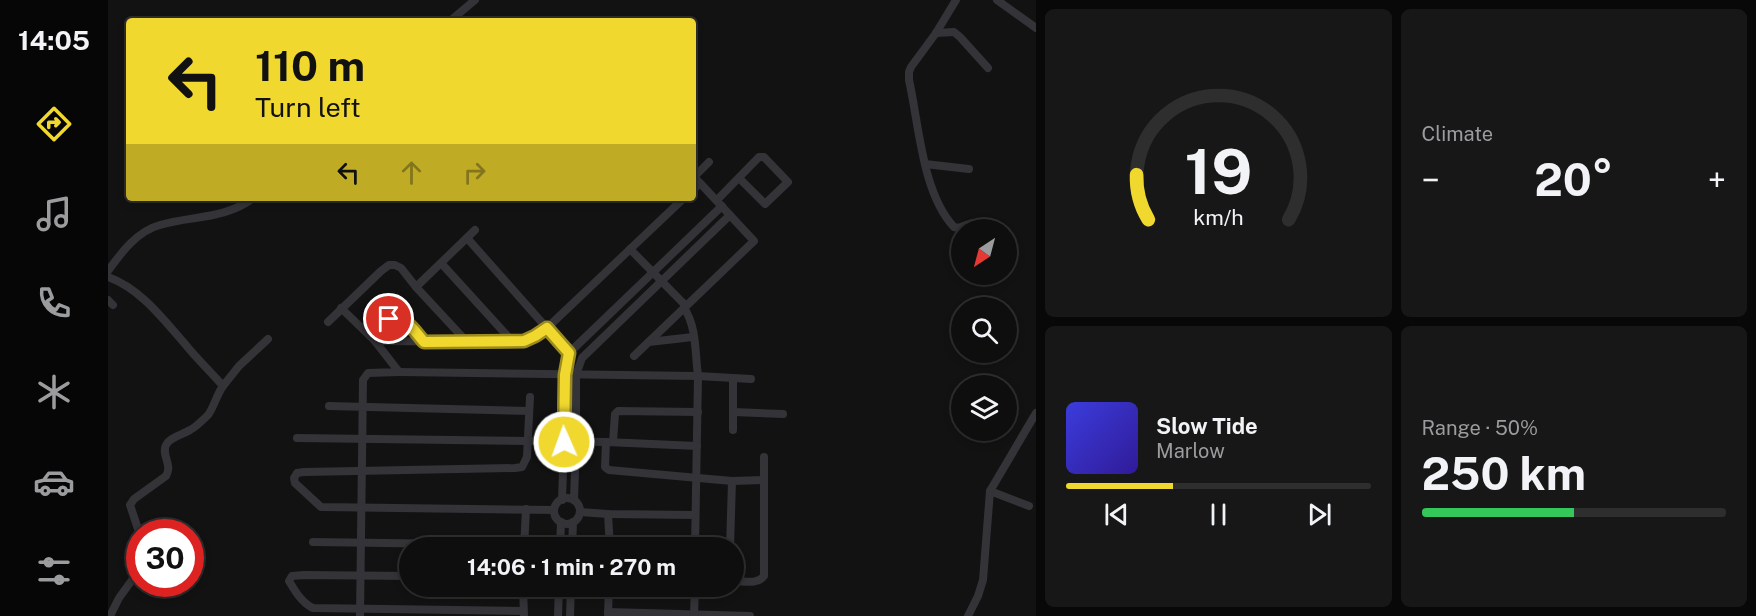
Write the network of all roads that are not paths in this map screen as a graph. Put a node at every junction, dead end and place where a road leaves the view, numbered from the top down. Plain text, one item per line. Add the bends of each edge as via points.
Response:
1 (475, 0) edge
2 (956, 0) edge
3 (997, 0) edge
4 (454, 18) edge
5 (1036, 28) edge
6 (936, 33) junction
7 (988, 68) dead end
8 (709, 162) dead end
9 (925, 164) junction
10 (969, 169) dead end
11 (696, 175) edge
12 (739, 178) junction
13 (696, 179) edge
14 (700, 183) junction
15 (696, 187) edge
16 (249, 201) edge
17 (681, 201) edge
18 (720, 203) junction
19 (730, 215) junction
20 (951, 223) edge
21 (475, 230) dead end
22 (467, 238) junction
23 (630, 249) junction
24 (441, 263) junction
25 (108, 271) edge
26 (652, 272) junction
27 (108, 277) edge
28 (661, 281) junction
29 (416, 287) junction
30 (686, 306) junction
31 (341, 308) junction
32 (328, 322) dead end
33 (547, 328) junction
34 (693, 337) junction
35 (268, 339) dead end
36 (373, 339) junction
37 (424, 342) junction
38 (467, 342) junction
39 (513, 342) junction
40 (649, 342) junction
41 (569, 353) junction
42 (634, 356) dead end
43 (399, 372) junction
44 (565, 375) junction
45 (576, 375) junction
46 (698, 376) junction
47 (733, 378) junction
48 (751, 379) dead end
49 (222, 386) junction
50 (530, 396) dead end
51 (329, 406) dead end
52 (362, 406) junction
53 (529, 411) junction
54 (698, 412) junction
55 (733, 412) junction
56 (1036, 413) edge
57 (783, 414) dead end
58 (733, 430) dead end
59 (297, 438) dead end
60 (363, 438) junction
61 (527, 442) junction
62 (564, 442) junction
63 (576, 442) junction
64 (609, 442) junction
65 (697, 446) junction
66 (764, 457) dead end
67 (362, 470) junction
68 (695, 478) junction
69 (764, 480) junction
70 (732, 481) junction
71 (990, 491) junction
72 (562, 500) junction
73 (574, 500) junction
74 (1029, 506) dead end
75 (361, 508) junction
76 (526, 509) junction
77 (554, 510) junction
78 (580, 512) junction
79 (609, 514) junction
80 (694, 515) junction
81 (135, 519) edge
82 (561, 522) junction
83 (573, 522) junction
84 (524, 537) edge
85 (560, 537) edge
86 (572, 537) edge
87 (610, 537) edge
88 (694, 537) edge
89 (730, 537) edge
90 (313, 542) dead end
91 (361, 543) junction
92 (399, 544) edge
93 (360, 576) junction
94 (399, 576) edge
95 (744, 581) edge
96 (126, 588) edge
97 (524, 597) edge
98 (559, 597) edge
99 (571, 597) edge
100 (609, 597) edge
101 (695, 597) edge
102 (360, 612) edge
103 (523, 613) edge
104 (608, 614) edge
105 (694, 615) edge
106 (110, 616) edge
107 (558, 616) edge
108 (570, 616) edge
109 (750, 616) edge
110 (968, 616) edge

1 - 4 street
2 - 6 street
3 - 5 street
6 - 7 street via 954,32
6 - 9 street via 909,72
8 - 11 street
9 - 10 street
9 - 20 street via 938,202
12 - 12 street via 764,157 788,182 765,204
12 - 18 street
13 - 14 street
14 - 15 street
14 - 18 street
16 - 25 street via 202,219 159,225 130,244
17 - 23 street
18 - 19 street
18 - 26 street
19 - 28 street
19 - 30 street via 754,241
21 - 22 street
22 - 24 street
22 - 33 street
23 - 26 street
23 - 33 street
24 - 29 street
24 - 39 street
26 - 28 street
26 - 41 street
27 - 49 street via 143,300
28 - 30 street
28 - 45 street via 582,358
29 - 31 street via 401,268 389,265
29 - 38 street
30 - 34 street
30 - 40 street
31 - 32 street
31 - 36 street
33 - 39 street via 524,341
33 - 41 street
34 - 40 street
34 - 46 street
35 - 49 street
36 - 37 street
36 - 37 street via 389,319 399,317
36 - 43 street
37 - 38 street
38 - 39 street
40 - 42 street
41 - 44 street
43 - 44 street
43 - 52 street via 368,373 363,380
44 - 45 street
44 - 62 street
45 - 46 street
45 - 63 street
46 - 47 street
46 - 54 street
47 - 48 street
47 - 55 street
49 - 81 street via 209,413 166,445 169,472 132,502
50 - 53 street
51 - 52 street
52 - 53 street
52 - 60 street
53 - 61 street
54 - 64 street via 618,411
54 - 65 street
55 - 57 street
55 - 58 street
56 - 71 street
59 - 60 street
60 - 61 street
60 - 67 street
61 - 62 street
61 - 67 street via 522,467
62 - 63 street
62 - 72 street
63 - 64 street
63 - 73 street
64 - 65 street
64 - 68 street via 605,467 609,470
65 - 68 street
66 - 69 street
67 - 75 street
67 - 75 street via 304,472 294,478 321,507
68 - 70 street
68 - 80 street
69 - 70 street
69 - 95 street via 764,576 761,581
70 - 89 street
71 - 74 street
71 - 110 street via 983,580
72 - 73 street
72 - 77 street
73 - 78 street
75 - 76 street
75 - 91 street
76 - 77 street
76 - 84 street
77 - 82 street
78 - 79 street
78 - 83 street
79 - 80 street
79 - 87 street
80 - 88 street
82 - 83 street
82 - 85 street
83 - 86 street
90 - 91 street
91 - 92 street
91 - 93 street
93 - 94 street
93 - 102 street
93 - 102 street via 304,575 292,576 289,581 307,606
96 - 106 street
97 - 103 street
98 - 107 street
99 - 108 street
100 - 104 street
101 - 105 street
102 - 103 street
104 - 105 street
105 - 109 street

